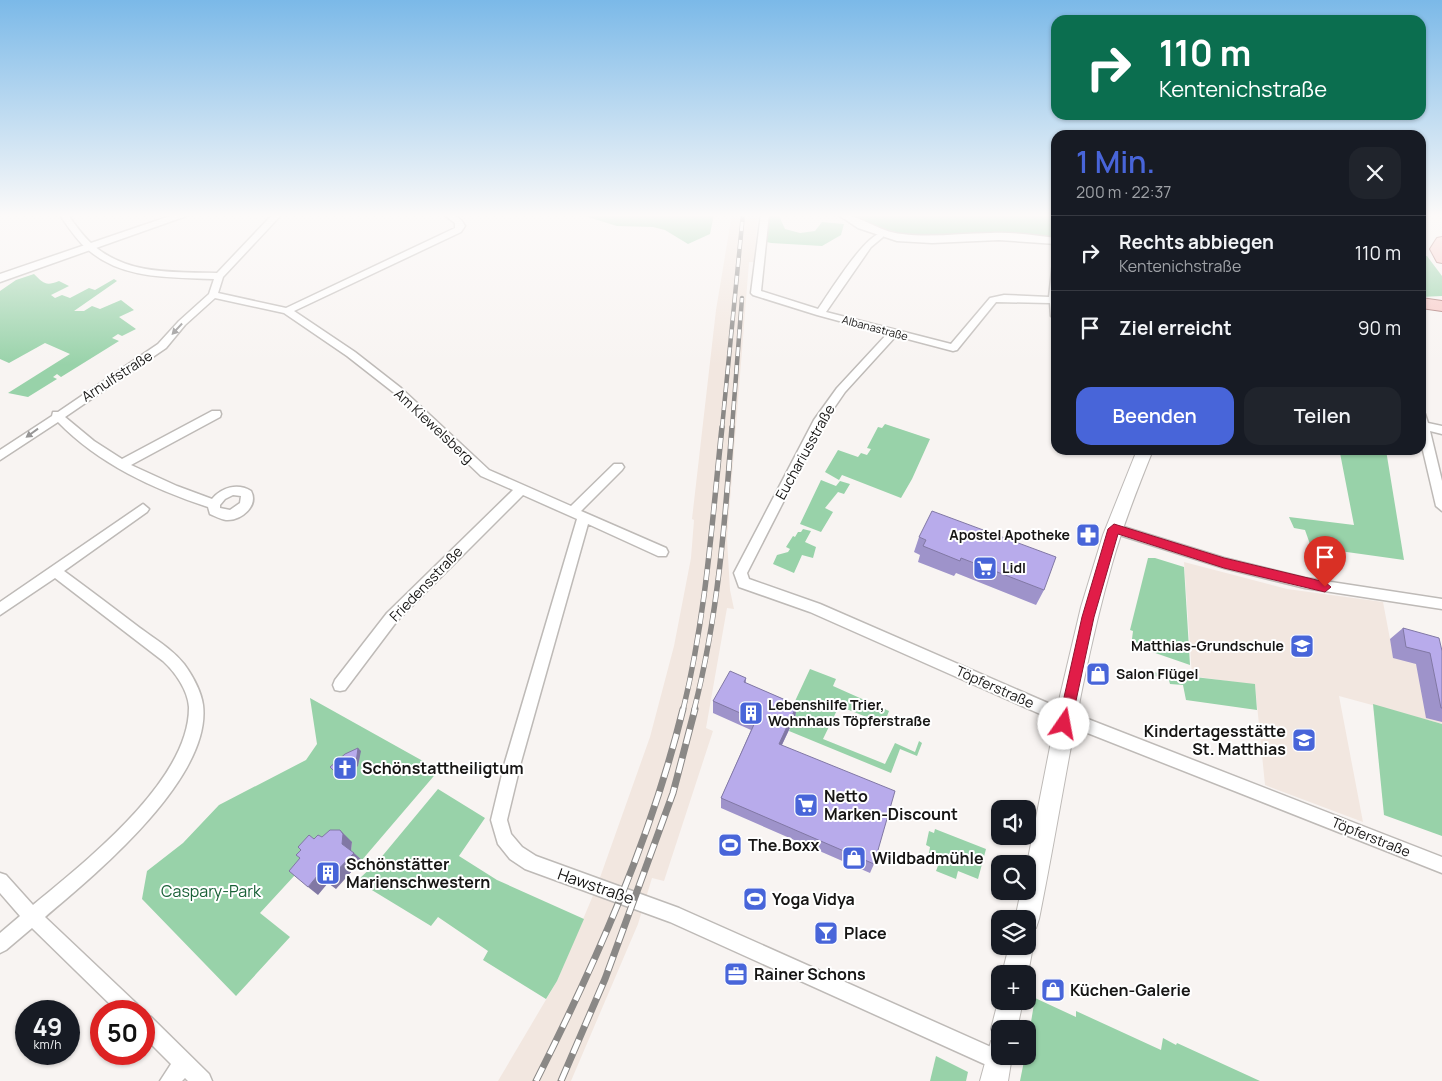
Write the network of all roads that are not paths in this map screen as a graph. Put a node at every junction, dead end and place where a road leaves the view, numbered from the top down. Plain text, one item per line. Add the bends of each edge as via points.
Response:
1 (39, 264) edge
2 (114, 264) edge
3 (230, 264) edge
4 (385, 264) edge
5 (759, 264) edge
6 (854, 264) edge
7 (219, 276) junction
8 (0, 278) edge
9 (213, 295) junction
10 (1051, 300) edge
11 (1442, 300) edge
12 (1426, 302) edge
13 (1426, 303) edge
14 (1442, 306) edge
15 (287, 311) junction
16 (1426, 312) edge
17 (820, 313) junction
18 (1442, 314) edge
19 (893, 333) junction
20 (216, 414) dead end
21 (57, 416) junction
22 (1426, 424) edge
23 (1442, 430) edge
24 (1426, 440) edge
25 (1143, 455) edge
26 (0, 456) edge
27 (123, 464) junction
28 (618, 467) dead end
29 (521, 490) junction
30 (214, 504) dead end
31 (1442, 506) edge
32 (143, 508) dead end
33 (577, 516) junction
34 (1114, 529) junction
35 (662, 552) dead end
36 (55, 570) junction
37 (744, 583) joint
38 (1442, 604) edge
39 (0, 609) edge
40 (340, 685) dead end
41 (1066, 717) junction
42 (1442, 866) edge
43 (0, 881) edge
44 (1029, 910) edge
45 (32, 916) junction
46 (0, 944) edge
47 (119, 1000) edge
48 (155, 1035) edge
49 (991, 1061) edge
50 (184, 1064) junction
51 (170, 1081) edge
52 (202, 1081) edge

1 - 8 street
2 - 7 street via 164,275
3 - 7 street, Arnulfstraße
4 - 15 street
5 - 17 street, Albanastraße via 756,293
6 - 17 street
7 - 9 street, Arnulfstraße
9 - 15 street, Am Kiewelsberg
9 -> 21 street, Arnulfstraße via 153,354
10 - 19 street, Albanastraße via 993,300 953,348
11 - 12 main road
13 - 14 main road
15 - 29 street, Am Kiewelsberg via 397,390 485,473
16 - 18 main road
17 - 19 street, Albanastraße
19 - 37 street, Euchariusstraße via 841,390 818,423 740,573
20 - 27 street
21 -> 26 street, Arnulfstraße
21 - 27 street via 99,451
22 - 23 street
24 - 31 street
25 - 34 main road
27 - 30 street via 170,490
28 - 33 street
29 - 33 street, Am Kiewelsberg
29 - 40 street, Friedensstraße via 392,618
32 - 36 street
33 - 35 street, Am Kiewelsberg
33 - 49 street, Hawstraße via 513,762 500,820 504,838 531,864 674,914
34 - 38 street via 1224,563 1305,583
34 - 41 main road via 1088,617
36 - 39 street
36 - 45 street via 164,654 181,671 193,692 196,707 184,755 161,793 131,828
37 - 41 street, Töpferstraße via 815,608
41 - 42 street, Töpferstraße
41 - 44 main road
43 - 45 street
45 - 46 street
45 - 47 street
48 - 50 street
50 - 51 street
50 - 52 street

